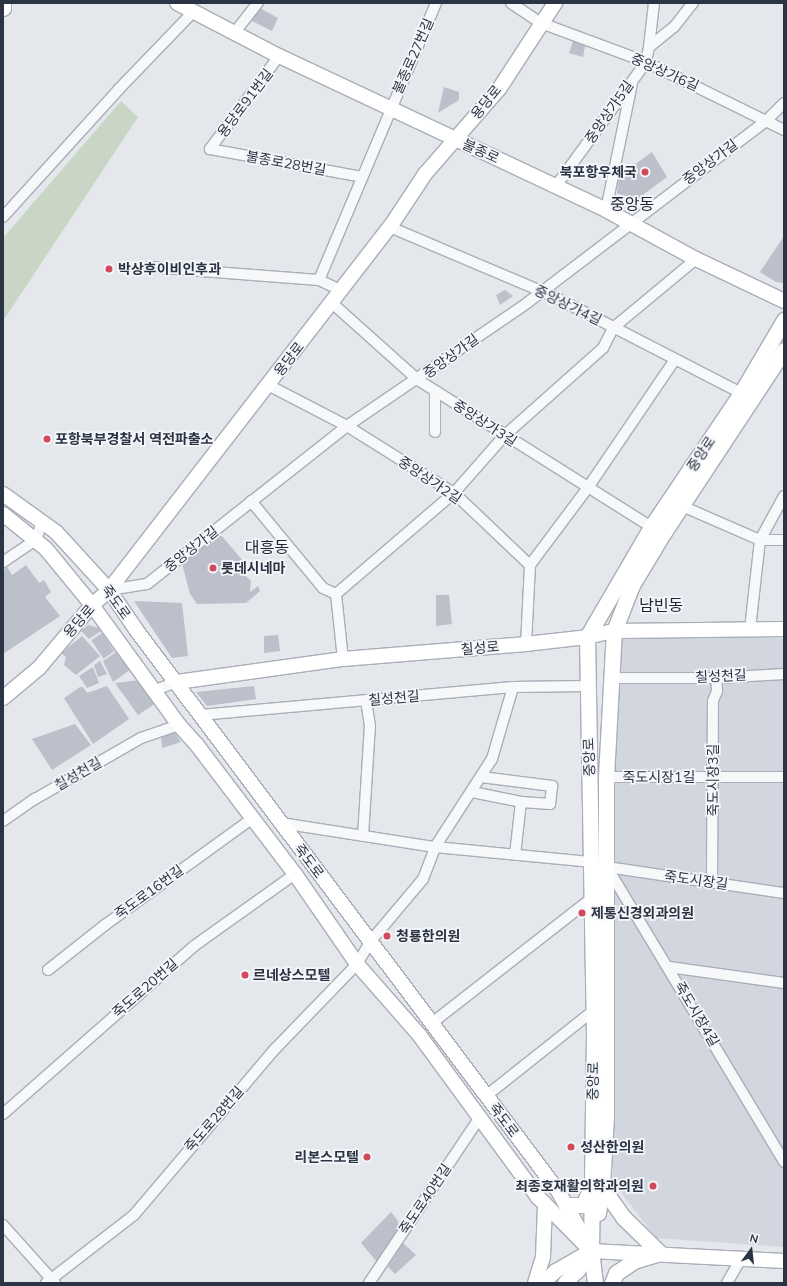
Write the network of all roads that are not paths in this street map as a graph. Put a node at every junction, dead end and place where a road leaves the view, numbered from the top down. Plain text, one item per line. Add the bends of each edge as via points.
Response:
1 (4, 3) edge
2 (177, 3) edge
3 (258, 3) edge
4 (436, 3) edge
5 (511, 3) edge
6 (555, 3) edge
7 (654, 3) edge
8 (693, 3) edge
9 (3, 8) edge
10 (194, 11) junction
11 (541, 23) junction
12 (235, 32) junction
13 (649, 47) junction
14 (280, 56) junction
15 (646, 62) junction
16 (633, 78) junction
17 (784, 102) edge
18 (389, 109) junction
19 (767, 120) junction
20 (784, 130) edge
21 (455, 140) junction
22 (210, 149) joint
23 (362, 177) junction
24 (556, 186) junction
25 (606, 210) junction
26 (3, 217) edge
27 (630, 223) junction
28 (390, 227) junction
29 (696, 258) junction
30 (149, 266) dead end
31 (319, 280) junction
32 (340, 290) junction
33 (541, 291) junction
34 (784, 301) edge
35 (332, 303) junction
36 (784, 320) edge
37 (613, 328) junction
38 (784, 350) edge
39 (674, 361) junction
40 (418, 380) junction
41 (268, 385) junction
42 (435, 391) junction
43 (741, 393) junction
44 (347, 426) junction
45 (435, 432) dead end
46 (504, 436) junction
47 (588, 486) junction
48 (454, 493) junction
49 (3, 494) edge
50 (784, 496) edge
51 (251, 501) junction
52 (682, 506) junction
53 (3, 514) edge
54 (42, 521) junction
55 (651, 528) junction
56 (36, 540) junction
57 (760, 540) junction
58 (784, 540) edge
59 (3, 562) edge
60 (530, 565) junction
61 (109, 590) junction
62 (336, 594) junction
63 (92, 605) junction
64 (750, 629) junction
65 (784, 629) edge
66 (614, 631) junction
67 (587, 637) junction
68 (526, 644) junction
69 (343, 660) junction
70 (784, 674) edge
71 (610, 678) junction
72 (716, 678) junction
73 (177, 682) junction
74 (587, 686) junction
75 (513, 687) junction
76 (155, 690) junction
77 (3, 698) edge
78 (366, 700) junction
79 (200, 715) junction
80 (179, 725) junction
81 (481, 777) junction
82 (606, 777) junction
83 (713, 777) junction
84 (784, 777) edge
85 (472, 792) junction
86 (521, 802) junction
87 (253, 818) junction
88 (3, 821) edge
89 (281, 823) junction
90 (364, 836) junction
91 (435, 848) junction
92 (515, 855) junction
93 (592, 862) junction
94 (607, 868) junction
95 (295, 874) junction
96 (712, 882) junction
97 (784, 893) edge
98 (592, 898) junction
99 (370, 942) junction
100 (357, 964) junction
101 (668, 967) junction
102 (48, 970) dead end
103 (784, 983) edge
104 (594, 1010) junction
105 (432, 1023) junction
106 (486, 1096) junction
107 (3, 1114) edge
108 (481, 1116) junction
109 (784, 1162) edge
110 (596, 1187) junction
111 (545, 1204) junction
112 (566, 1205) junction
113 (3, 1225) edge
114 (592, 1251) junction
115 (660, 1253) junction
116 (742, 1257) junction
117 (784, 1261) edge
118 (51, 1282) edge
119 (369, 1283) edge
120 (535, 1283) edge
121 (543, 1283) edge
122 (565, 1283) edge
123 (587, 1283) edge
124 (595, 1283) edge
125 (612, 1283) edge
126 (727, 1283) edge

1 - 9 main road
2 - 10 main road, 불종로
3 - 12 street
4 - 18 street, 불종로27번길
5 - 11 street, 중앙상가6길
6 - 11 main road, 용당로
7 - 13 street, 중앙상가5길
8 - 13 street via 674,27
10 - 12 main road, 불종로
10 - 26 street via 118,90
11 - 15 street, 중앙상가6길
11 - 21 main road, 용당로 via 499,88
12 - 14 main road, 불종로
13 - 15 street, 중앙상가5길
14 - 18 main road, 불종로
14 - 22 street, 용당로91번길
15 - 16 street, 중앙상가5길
15 - 19 street, 중앙상가6길
16 - 24 street, 중앙상가5길
16 - 25 street
17 - 19 street, 중앙상가길
18 - 21 main road, 불종로
18 - 23 street
19 - 20 street, 중앙상가6길
19 - 27 street, 중앙상가길
21 - 24 main road, 불종로
21 - 28 main road, 용당로 via 425,174
22 - 23 street, 불종로28번길
23 - 31 street
24 - 25 main road, 불종로
25 - 27 main road, 불종로
27 - 29 main road, 불종로
27 - 33 street, 중앙상가길
28 - 32 main road, 용당로
28 - 33 street, 중앙상가4길
29 - 34 main road, 불종로
29 - 37 street
30 - 31 street
31 - 32 street
32 - 35 main road, 용당로
33 - 37 street, 중앙상가4길
33 - 40 street, 중앙상가길
35 - 40 street, 중앙상가3길
35 - 41 main road, 용당로
36 - 43 main road, 중앙로
37 - 39 street, 중앙상가4길
37 - 46 street via 603,348
38 - 52 main road, 중앙로
39 - 43 street, 중앙상가4길
39 - 47 street
40 - 42 street, 중앙상가3길
40 - 44 street, 중앙상가길
41 - 44 street, 중앙상가2길
41 - 61 main road, 용당로
42 - 45 street
42 - 46 street, 중앙상가3길
43 - 55 main road, 중앙로
44 - 48 street, 중앙상가2길
44 - 51 street, 중앙상가길
46 - 47 street, 중앙상가3길
46 - 48 street
47 - 55 street, 중앙상가3길
47 - 60 street
48 - 60 street, 중앙상가2길
48 - 62 street
49 - 54 main road, 죽도로
50 - 57 street
51 - 61 street, 중앙상가길 via 147,584
51 - 62 street via 323,588
52 - 57 street
52 - 66 main road, 중앙로 via 632,586
53 - 56 main road, 죽도로
54 - 56 street
54 - 61 main road, 죽도로 via 56,532
55 - 67 main road, 중앙로
56 - 59 street
56 - 63 main road, 죽도로
57 - 58 street
57 - 64 street
60 - 68 street
61 - 63 main road, 용당로
61 - 73 main road, 죽도로 via 136,630
62 - 69 street
63 - 76 main road, 죽도로
63 - 77 main road, 용당로 via 39,668
64 - 65 main road, 칠성로
64 - 66 main road, 칠성로
66 - 67 main road, 칠성로
66 - 71 main road, 중앙로
67 - 68 main road, 칠성로
67 - 74 main road, 중앙로
68 - 69 main road, 칠성로
69 - 73 main road, 칠성로
70 - 72 street, 칠성천길
71 - 72 street, 칠성천길
71 - 82 main road, 중앙로
72 - 83 street, 죽도시장3길 via 717,692 713,701
73 - 76 street
73 - 79 main road, 죽도로
74 - 75 street, 칠성천길
74 - 93 main road, 중앙로
75 - 78 street, 칠성천길
75 - 81 street, 죽도로28번길 via 492,759
76 - 80 main road, 죽도로
78 - 79 street, 칠성천길
78 - 90 street via 370,726
79 - 89 main road, 죽도로
80 - 87 main road, 죽도로
80 - 88 street, 칠성천길 via 141,738 35,799
81 - 85 street, 죽도로28번길
81 - 86 street via 552,786 550,804
82 - 83 street, 죽도시장1길
82 - 94 main road, 중앙로
83 - 84 street, 죽도시장1길
83 - 96 street, 죽도시장3길
85 - 86 street
85 - 91 street, 죽도로28번길
86 - 92 street
87 - 95 main road, 죽도로
87 - 102 street, 죽도로16번길 via 105,925
89 - 90 street
89 - 99 main road, 죽도로
90 - 91 street
91 - 92 street
91 - 99 street, 죽도로28번길 via 423,879
92 - 93 street
93 - 98 main road, 중앙로
94 - 96 street, 죽도시장길
94 - 101 street, 죽도시장4길
94 - 110 main road, 중앙로 via 606,1115
95 - 100 main road, 죽도로
95 - 107 street, 죽도로20번길 via 194,946
96 - 97 street, 죽도시장길
98 - 104 main road, 중앙로
98 - 105 street
99 - 100 street, 죽도로28번길
99 - 105 main road, 죽도로
100 - 108 main road, 죽도로 via 420,1036
100 - 118 street, 죽도로28번길 via 270,1055 134,1215
101 - 103 street
101 - 109 street, 죽도시장4길
104 - 106 street
104 - 110 main road, 중앙로
105 - 106 main road, 죽도로
106 - 112 main road, 죽도로
108 - 111 main road, 죽도로
108 - 119 street, 죽도로40번길
110 - 112 main road via 583,1205
110 - 114 main road, 중앙로
110 - 115 main road
111 - 114 main road, 죽도로
111 - 120 main road via 543,1257
112 - 114 main road, 죽도로
113 - 118 street
114 - 115 main road
114 - 121 main road via 556,1271
114 - 122 main road via 578,1271
114 - 123 main road, 중앙로
114 - 124 main road, 중앙로
115 - 116 main road
115 - 125 main road via 634,1261 616,1273
116 - 117 main road
116 - 126 street

